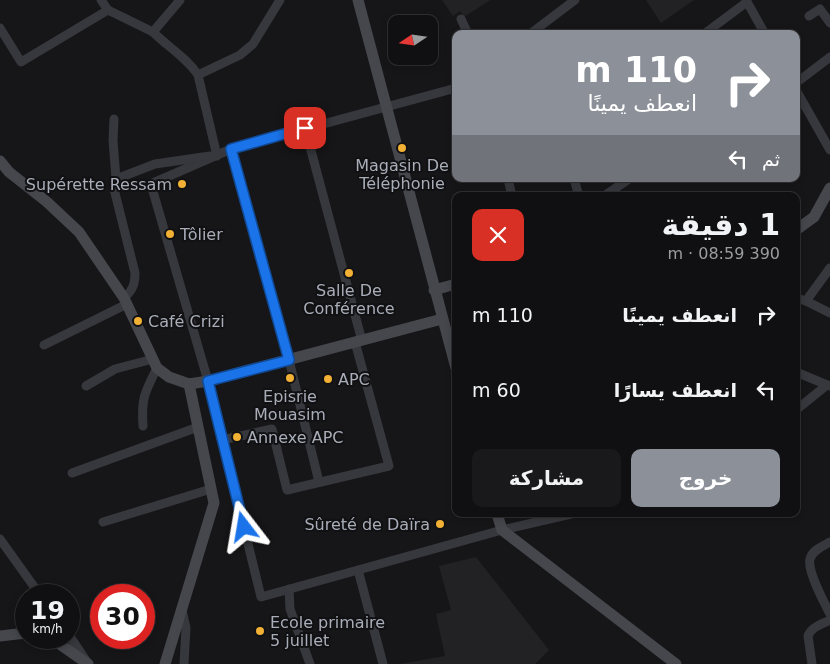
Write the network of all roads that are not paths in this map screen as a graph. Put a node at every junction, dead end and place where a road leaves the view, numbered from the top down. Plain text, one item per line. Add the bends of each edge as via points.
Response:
1 (101, 0) edge
2 (280, 0) edge
3 (358, 0) edge
4 (575, 0) edge
5 (746, 1) edge
6 (176, 2) edge
7 (108, 10) junction
8 (809, 16) dead end
9 (461, 19) dead end
10 (830, 23) edge
11 (0, 28) edge
12 (466, 30) edge
13 (535, 30) edge
14 (709, 30) edge
15 (763, 30) edge
16 (153, 32) junction
17 (830, 57) edge
18 (198, 75) junction
19 (800, 80) edge
20 (452, 89) edge
21 (800, 97) edge
22 (386, 106) junction
23 (114, 119) dead end
24 (305, 128) junction
25 (231, 149) junction
26 (830, 150) edge
27 (217, 156) junction
28 (0, 161) edge
29 (116, 179) junction
30 (625, 182) edge
31 (830, 188) edge
32 (610, 192) edge
33 (800, 227) edge
34 (830, 268) edge
35 (452, 285) edge
36 (434, 290) junction
37 (800, 299) edge
38 (126, 301) junction
39 (806, 301) junction
40 (830, 313) edge
41 (442, 319) junction
42 (359, 342) junction
43 (44, 345) dead end
44 (452, 349) edge
45 (289, 360) junction
46 (155, 363) junction
47 (800, 374) edge
48 (208, 381) junction
49 (189, 384) junction
50 (86, 386) dead end
51 (829, 386) edge
52 (800, 407) edge
53 (143, 426) dead end
54 (198, 427) junction
55 (222, 440) junction
56 (72, 473) dead end
57 (319, 482) junction
58 (211, 489) junction
59 (498, 517) edge
60 (558, 517) edge
61 (103, 522) dead end
62 (502, 530) junction
63 (0, 539) edge
64 (830, 542) edge
65 (358, 570) junction
66 (32, 584) edge
67 (289, 589) junction
68 (182, 609) junction
69 (830, 614) edge
70 (830, 620) edge
71 (15, 634) edge
72 (0, 636) edge
73 (67, 649) edge
74 (79, 649) edge
75 (89, 664) edge
76 (165, 664) edge
77 (184, 664) edge
78 (310, 664) edge
79 (383, 664) edge
80 (675, 664) edge
81 (812, 664) edge

1 - 7 street
2 - 18 street via 253,44 240,55
3 - 22 main road
4 - 13 street
5 - 14 street
5 - 15 street
6 - 16 street
7 - 11 street via 21,62
7 - 16 street
8 - 10 street via 820,8
9 - 12 street
16 - 18 street via 191,64
17 - 19 street
18 - 27 street
20 - 22 street
21 - 26 street
22 - 24 street
22 - 36 main road
23 - 29 street
24 - 25 street
24 - 42 street
25 - 27 street
25 - 45 street
27 - 29 street via 155,164
27 - 48 street via 153,183 152,188
28 - 38 main road via 79,232
29 - 38 street via 114,189 135,273 135,282
30 - 32 street
31 - 33 main road via 814,217
34 - 39 street
35 - 36 main road
36 - 41 main road
37 - 39 street
38 - 43 street
38 - 46 main road
39 - 40 street
41 - 42 main road
41 - 44 main road
42 - 45 main road
42 - 57 street via 389,466
45 - 48 main road
45 - 57 street
46 - 49 main road via 169,377
46 - 50 street via 115,370
46 - 53 street via 143,395
47 - 51 street
48 - 49 main road
48 - 55 street
49 - 54 main road
51 - 52 street
54 - 56 street
54 - 58 main road
55 - 57 street via 272,429 288,490
55 - 67 street via 261,597
58 - 61 street
58 - 68 main road via 214,503
59 - 62 main road
60 - 62 street
62 - 65 street
62 - 80 main road
63 - 66 street
64 - 69 street via 812,554 809,561 811,573
65 - 67 street
65 - 79 street
67 - 78 street via 290,609
68 - 76 main road
68 - 77 street via 186,628
70 - 81 street via 809,633
71 - 72 main road
73 - 75 main road
74 - 75 street

